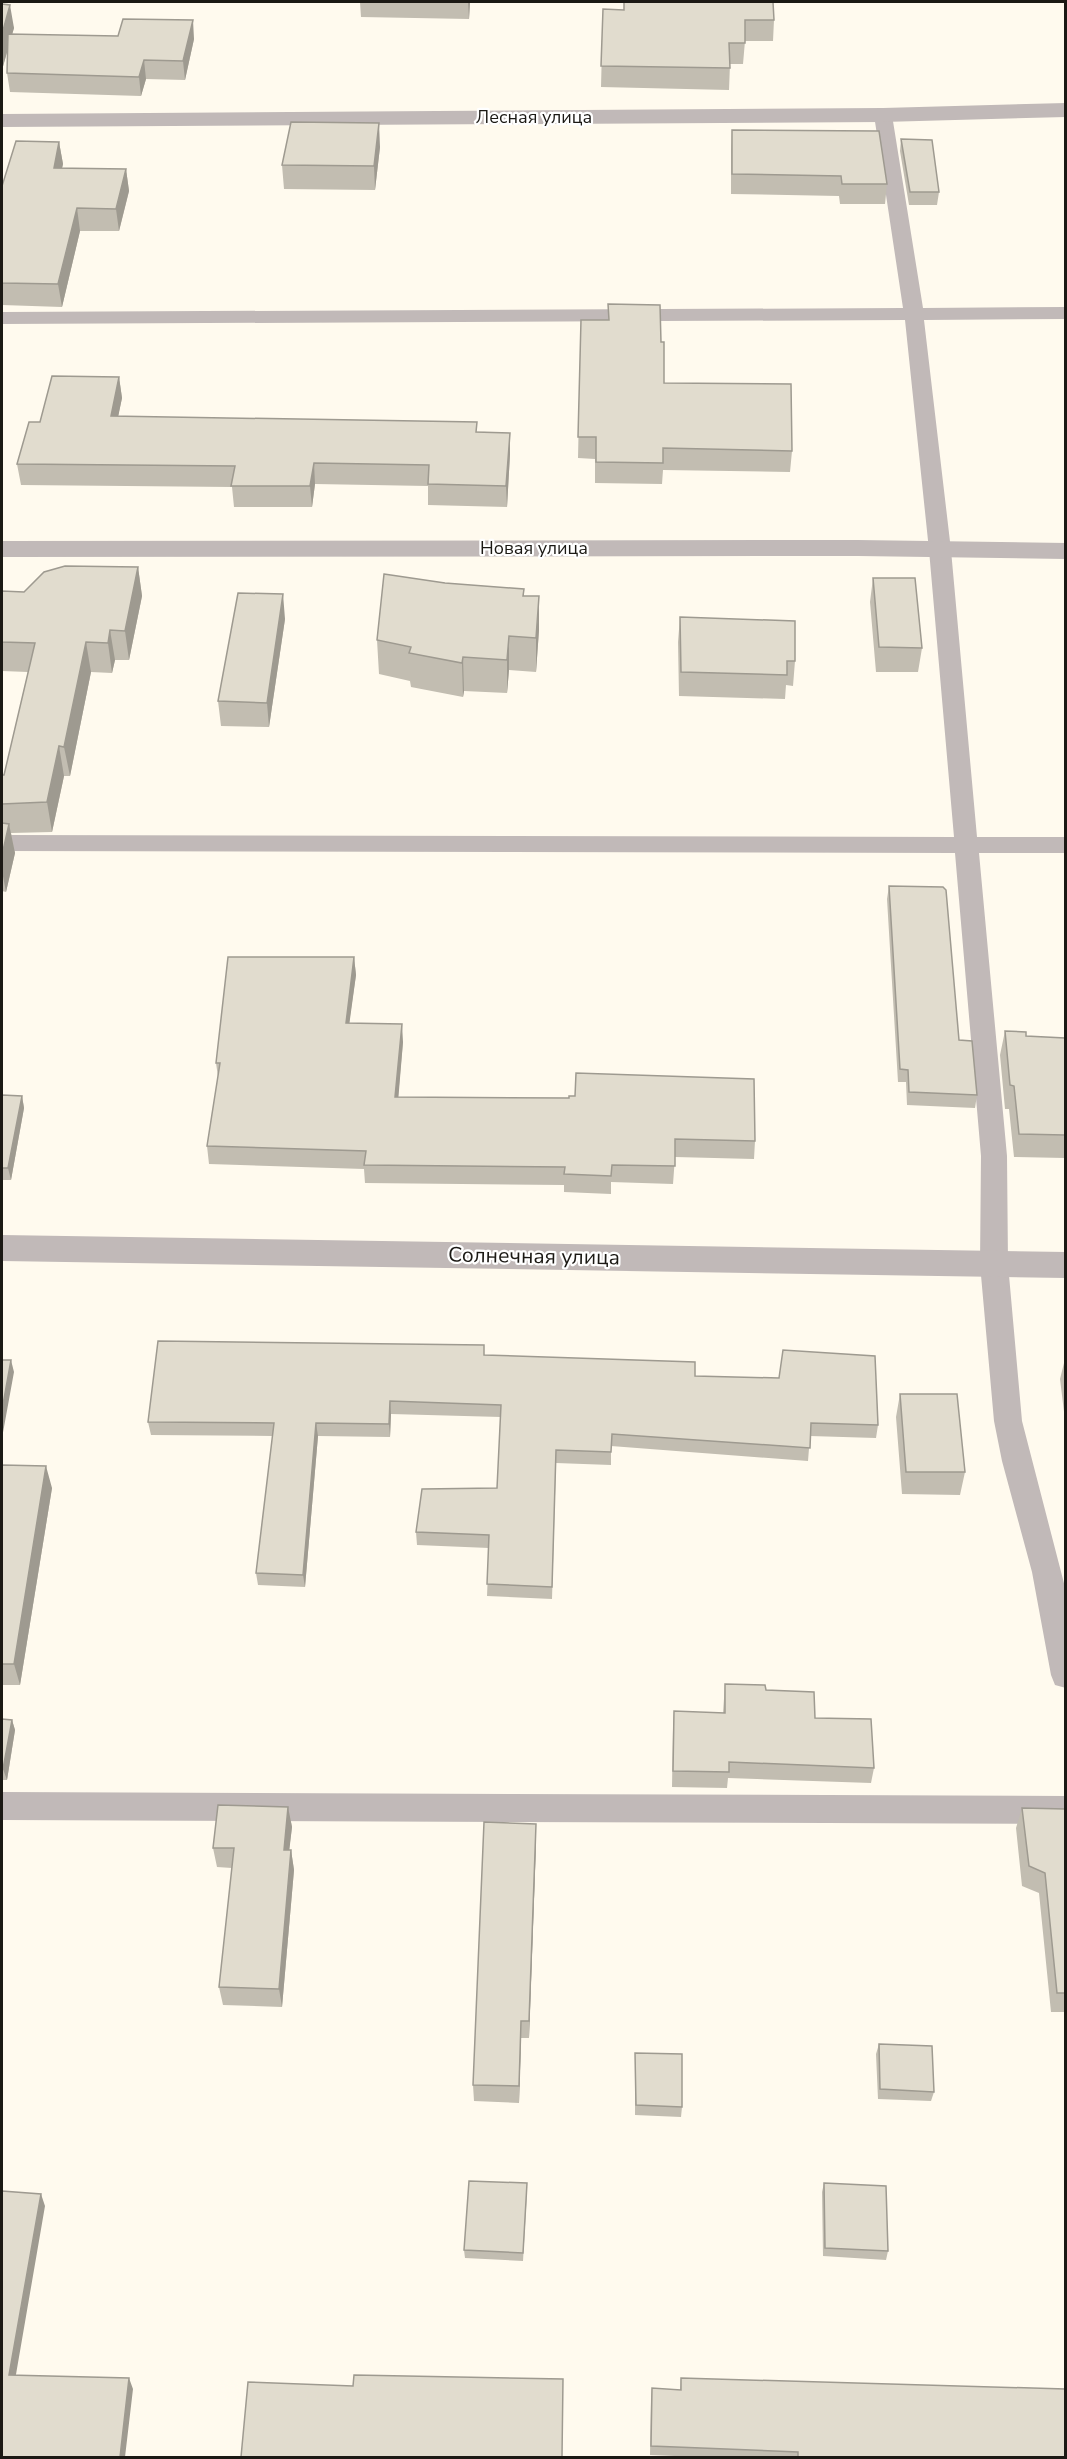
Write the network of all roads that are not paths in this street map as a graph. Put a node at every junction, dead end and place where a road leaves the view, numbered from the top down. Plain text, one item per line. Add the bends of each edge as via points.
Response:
1 (1065, 110) edge
2 (883, 115) junction
3 (2, 121) edge
4 (1065, 313) edge
5 (914, 314) junction
6 (2, 318) edge
7 (2, 549) edge
8 (940, 550) junction
9 (1065, 551) edge
10 (2, 843) edge
11 (1065, 845) edge
12 (966, 846) junction
13 (2, 1248) edge
14 (994, 1264) junction
15 (1065, 1265) edge
16 (1065, 1675) edge
17 (2, 1806) edge
18 (1065, 1810) edge

1 - 2 street, Лесная улица
2 - 3 street, Лесная улица
2 - 5 lane
4 - 5 lane
5 - 6 lane
5 - 8 lane
7 - 8 street, Новая улица
8 - 9 street, Новая улица
8 - 12 lane
10 - 12 lane
11 - 12 lane
12 - 14 lane via 994,1156
13 - 14 street, Солнечная улица
14 - 15 street, Солнечная улица
14 - 16 lane via 1008,1421 1047,1572
17 - 18 lane

